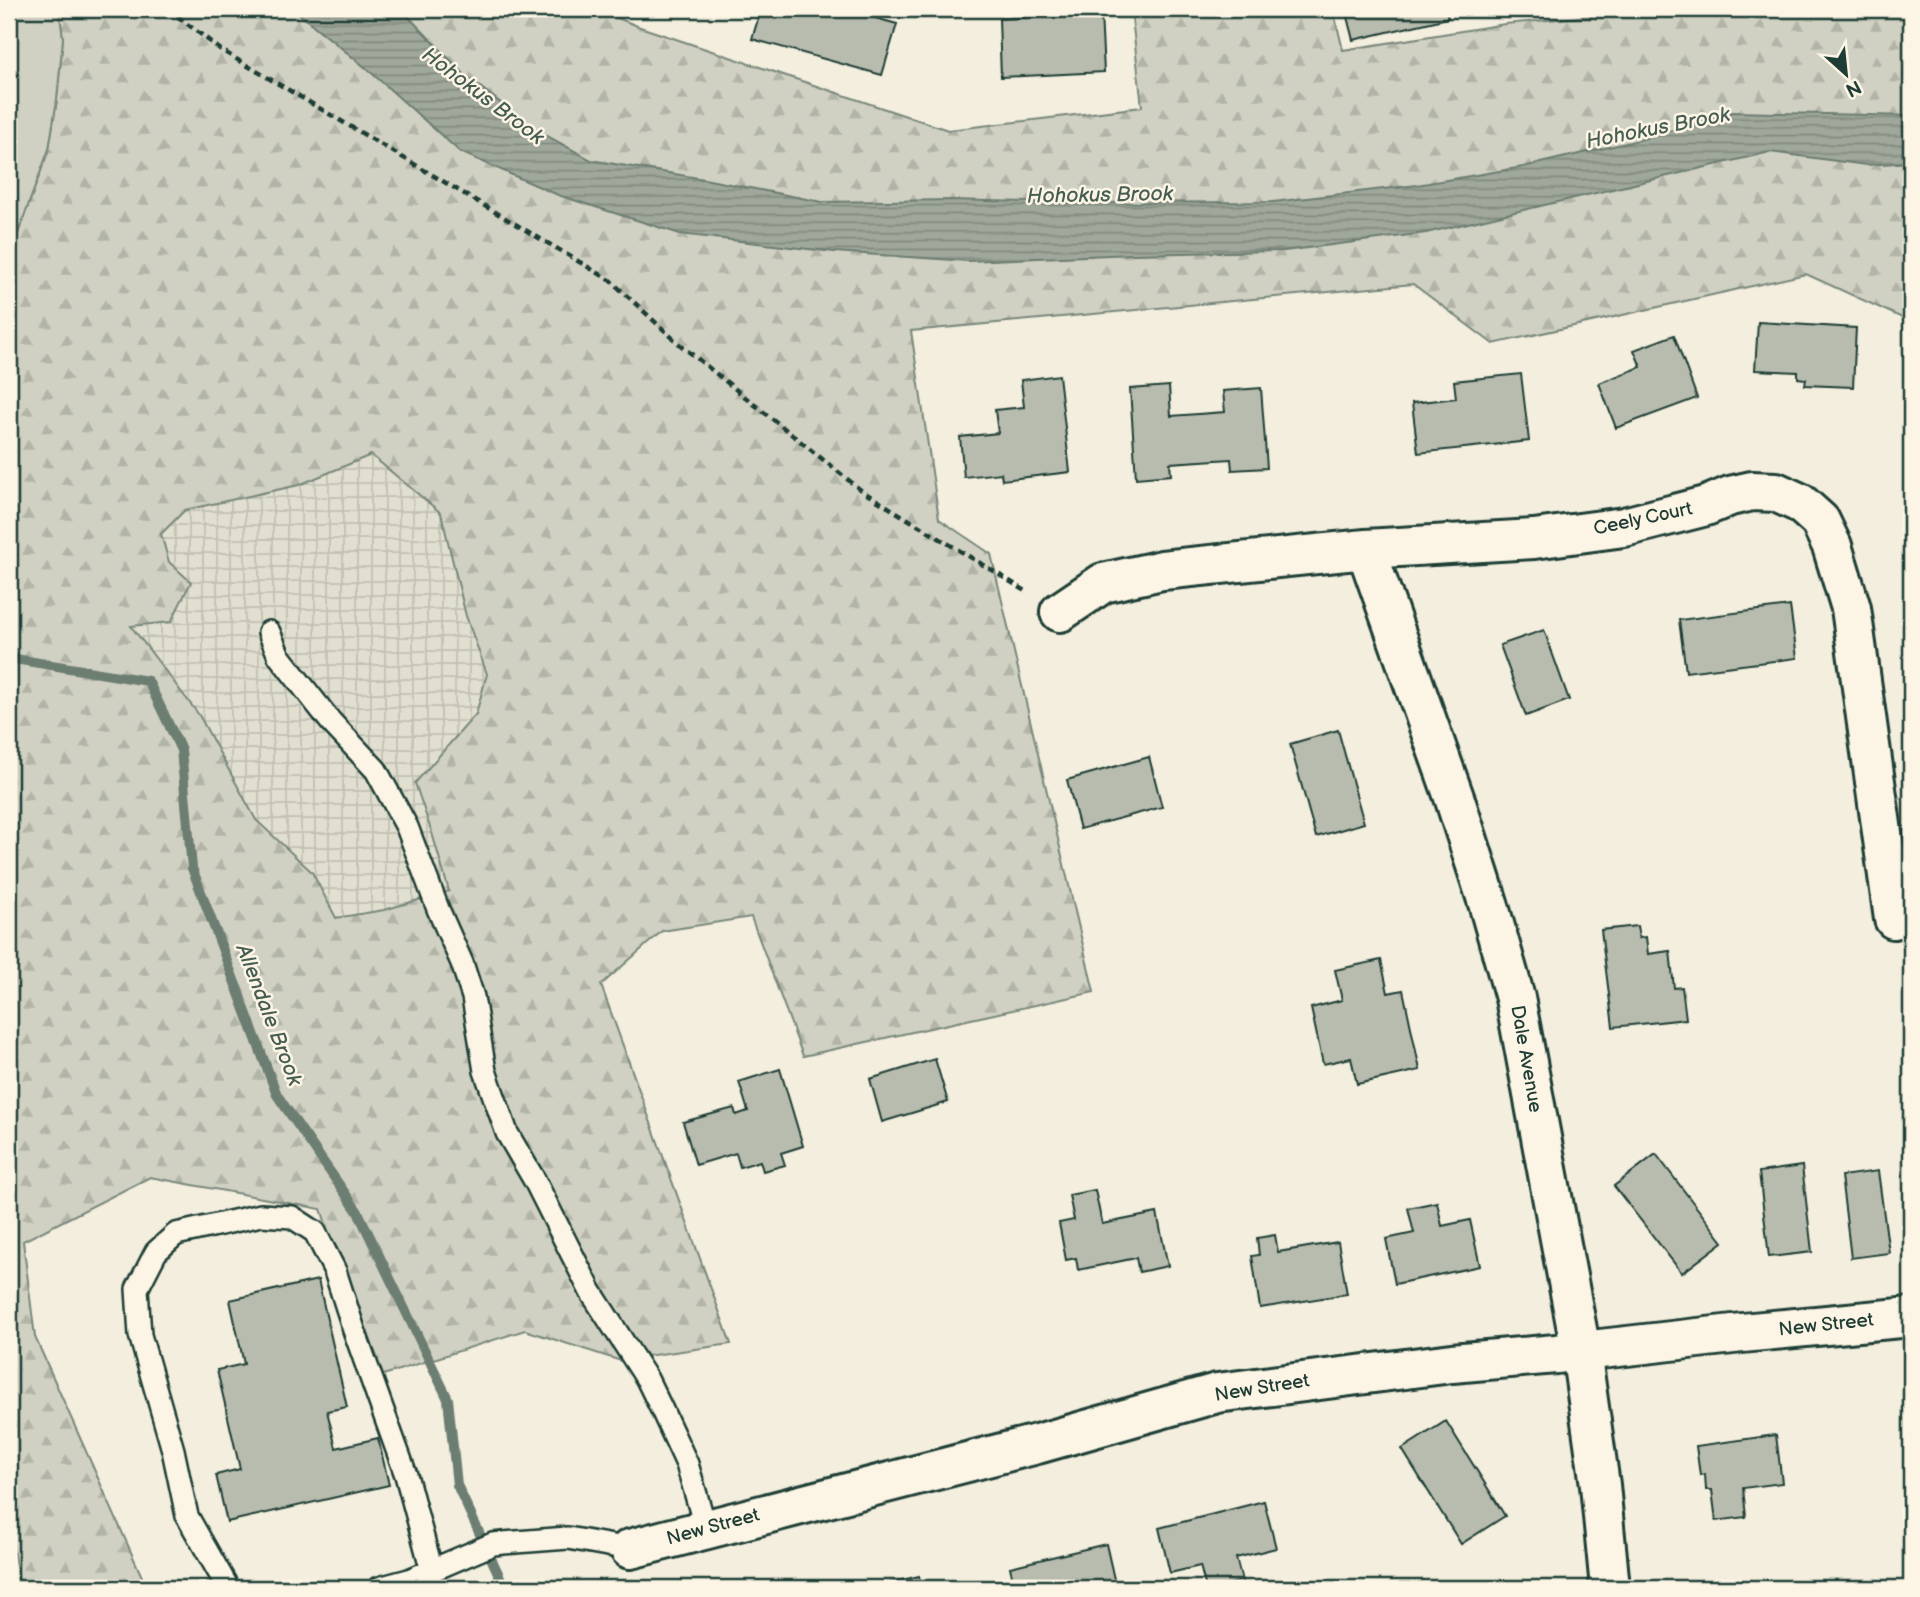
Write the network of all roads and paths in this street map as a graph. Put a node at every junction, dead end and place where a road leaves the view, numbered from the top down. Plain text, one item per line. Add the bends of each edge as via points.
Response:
1 (168, 9) edge
2 (1366, 549) junction
3 (1060, 612) joint
4 (269, 632) dead end
5 (1894, 919) dead end
6 (1911, 1317) edge
7 (1581, 1351) junction
8 (706, 1529) junction
9 (630, 1549) joint
10 (432, 1571) junction
11 (228, 1588) edge
12 (379, 1588) edge
13 (1610, 1588) edge

1 - 3 path via 221,50 610,280 678,343 862,491
2 - 3 street, Ceely Court via 1162,570 1103,583
2 - 5 street, Ceely Court via 1534,539 1624,527 1752,491 1776,492 1800,503 1820,521 1851,608
2 - 7 street, Dale Avenue via 1455,800 1515,998
4 - 8 lane via 279,656 376,770 407,827 466,974 485,1071 507,1133 591,1292 663,1410 687,1464
6 - 7 street, New Street
7 - 8 street, New Street via 1217,1394
7 - 13 street, Dale Avenue
8 - 9 street, New Street
9 - 10 lane via 568,1538 493,1545
10 - 11 lane via 406,1475 335,1271 315,1232 292,1217 261,1215 176,1234 156,1252 137,1289 140,1335 187,1516
10 - 12 lane

